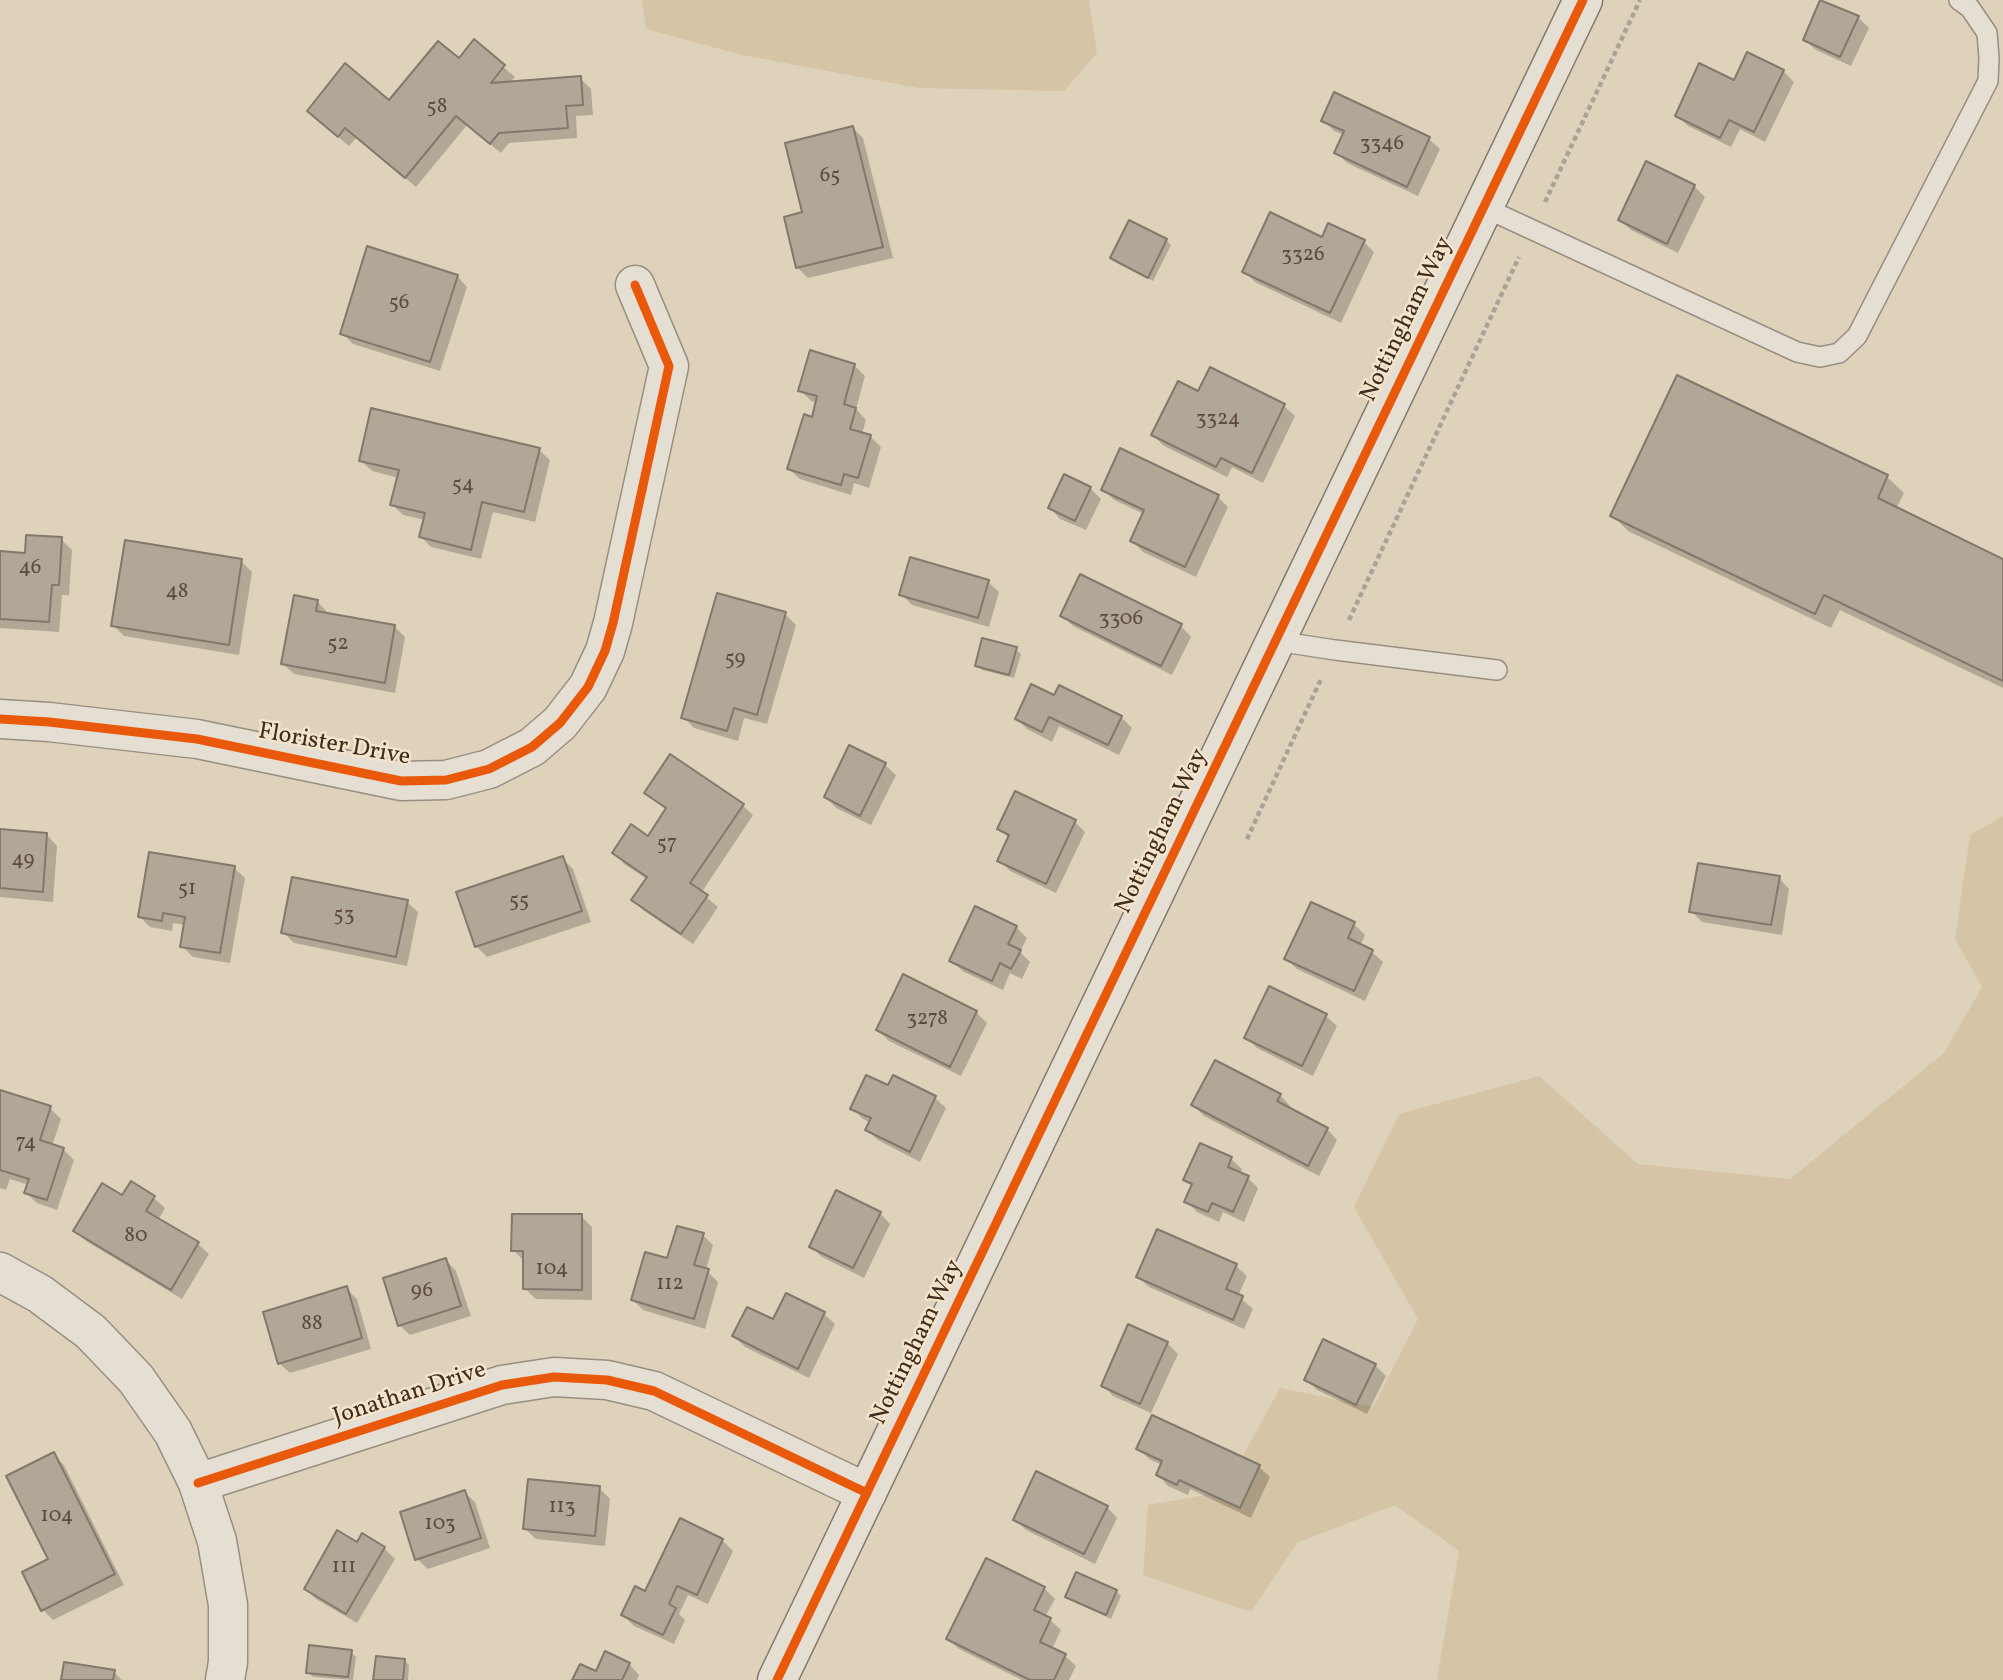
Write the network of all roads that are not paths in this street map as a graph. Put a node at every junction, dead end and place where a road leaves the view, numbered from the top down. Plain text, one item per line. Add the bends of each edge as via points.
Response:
1 (1583, 0) edge
2 (1959, 0) edge
3 (1483, 206) junction
4 (635, 285) dead end
5 (1276, 641) junction
6 (1497, 670) dead end
7 (0, 719) edge
8 (0, 1272) edge
9 (198, 1483) junction
10 (867, 1493) junction
11 (225, 1680) edge
12 (777, 1680) edge

1 - 3 street, Nottingham Way
2 - 3 lane via 1987,33 1987,81 1857,336 1839,353 1820,357 1797,352
3 - 5 street, Nottingham Way
4 - 7 street, Florister Drive via 669,366 613,623 588,687 560,723 532,747 489,769 446,780 401,781 197,739
5 - 6 lane
5 - 10 street, Nottingham Way
8 - 9 street via 40,1294 91,1332 136,1379 173,1432
9 - 10 street, Jonathan Drive via 502,1385 554,1377 607,1380 654,1391
9 - 11 street via 217,1541 228,1605
10 - 12 street, Nottingham Way

